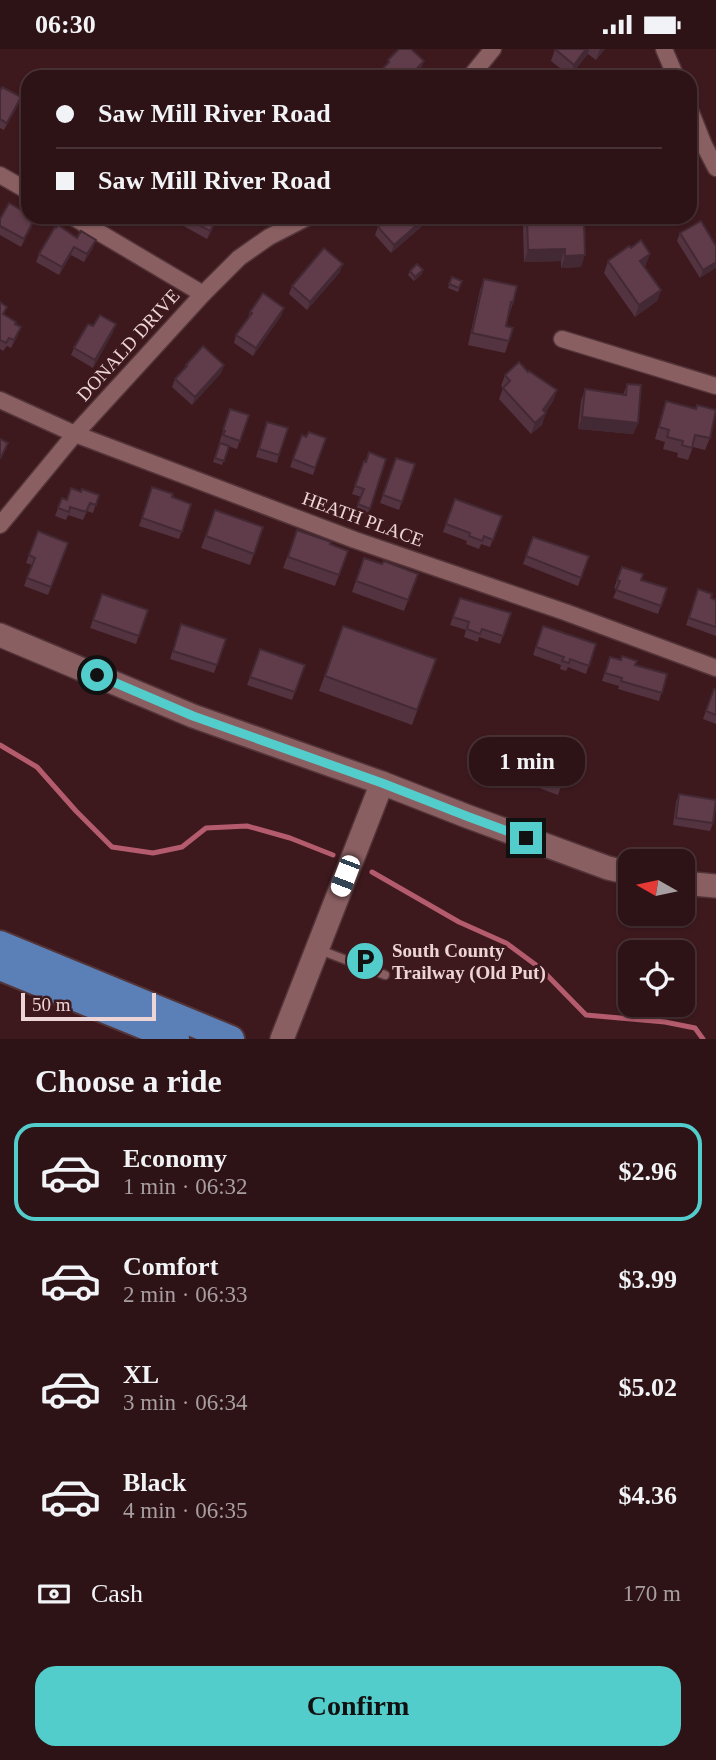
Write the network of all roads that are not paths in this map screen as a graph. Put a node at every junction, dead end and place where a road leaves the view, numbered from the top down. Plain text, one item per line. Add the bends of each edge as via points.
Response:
1 (493, 49) edge
2 (664, 49) edge
3 (476, 70) edge
4 (673, 70) edge
5 (697, 128) edge
6 (716, 168) edge
7 (0, 174) edge
8 (21, 187) edge
9 (84, 224) edge
10 (294, 224) edge
11 (203, 293) junction
12 (562, 339) dead end
13 (716, 386) edge
14 (0, 400) edge
15 (75, 434) junction
16 (0, 525) edge
17 (0, 635) edge
18 (716, 668) edge
19 (382, 783) junction
20 (618, 870) edge
21 (695, 884) edge
22 (716, 886) edge
23 (0, 944) edge
24 (317, 949) junction
25 (0, 967) edge
26 (385, 975) dead end
27 (176, 1039) edge
28 (231, 1039) edge
29 (282, 1039) edge

1 - 3 street
2 - 4 street
5 - 6 street
7 - 8 street
9 - 11 street
10 - 11 street, DONALD DRIVE via 239,258
11 - 15 street, DONALD DRIVE
12 - 13 street
14 - 15 street, HEATH PLACE
15 - 16 street, DONALD DRIVE
15 - 18 street, HEATH PLACE via 355,540
17 - 19 main road via 193,716
19 - 20 main road
19 - 24 main road
21 - 22 main road
23 - 28 highway
24 - 26 lane
24 - 29 main road
25 - 27 highway

